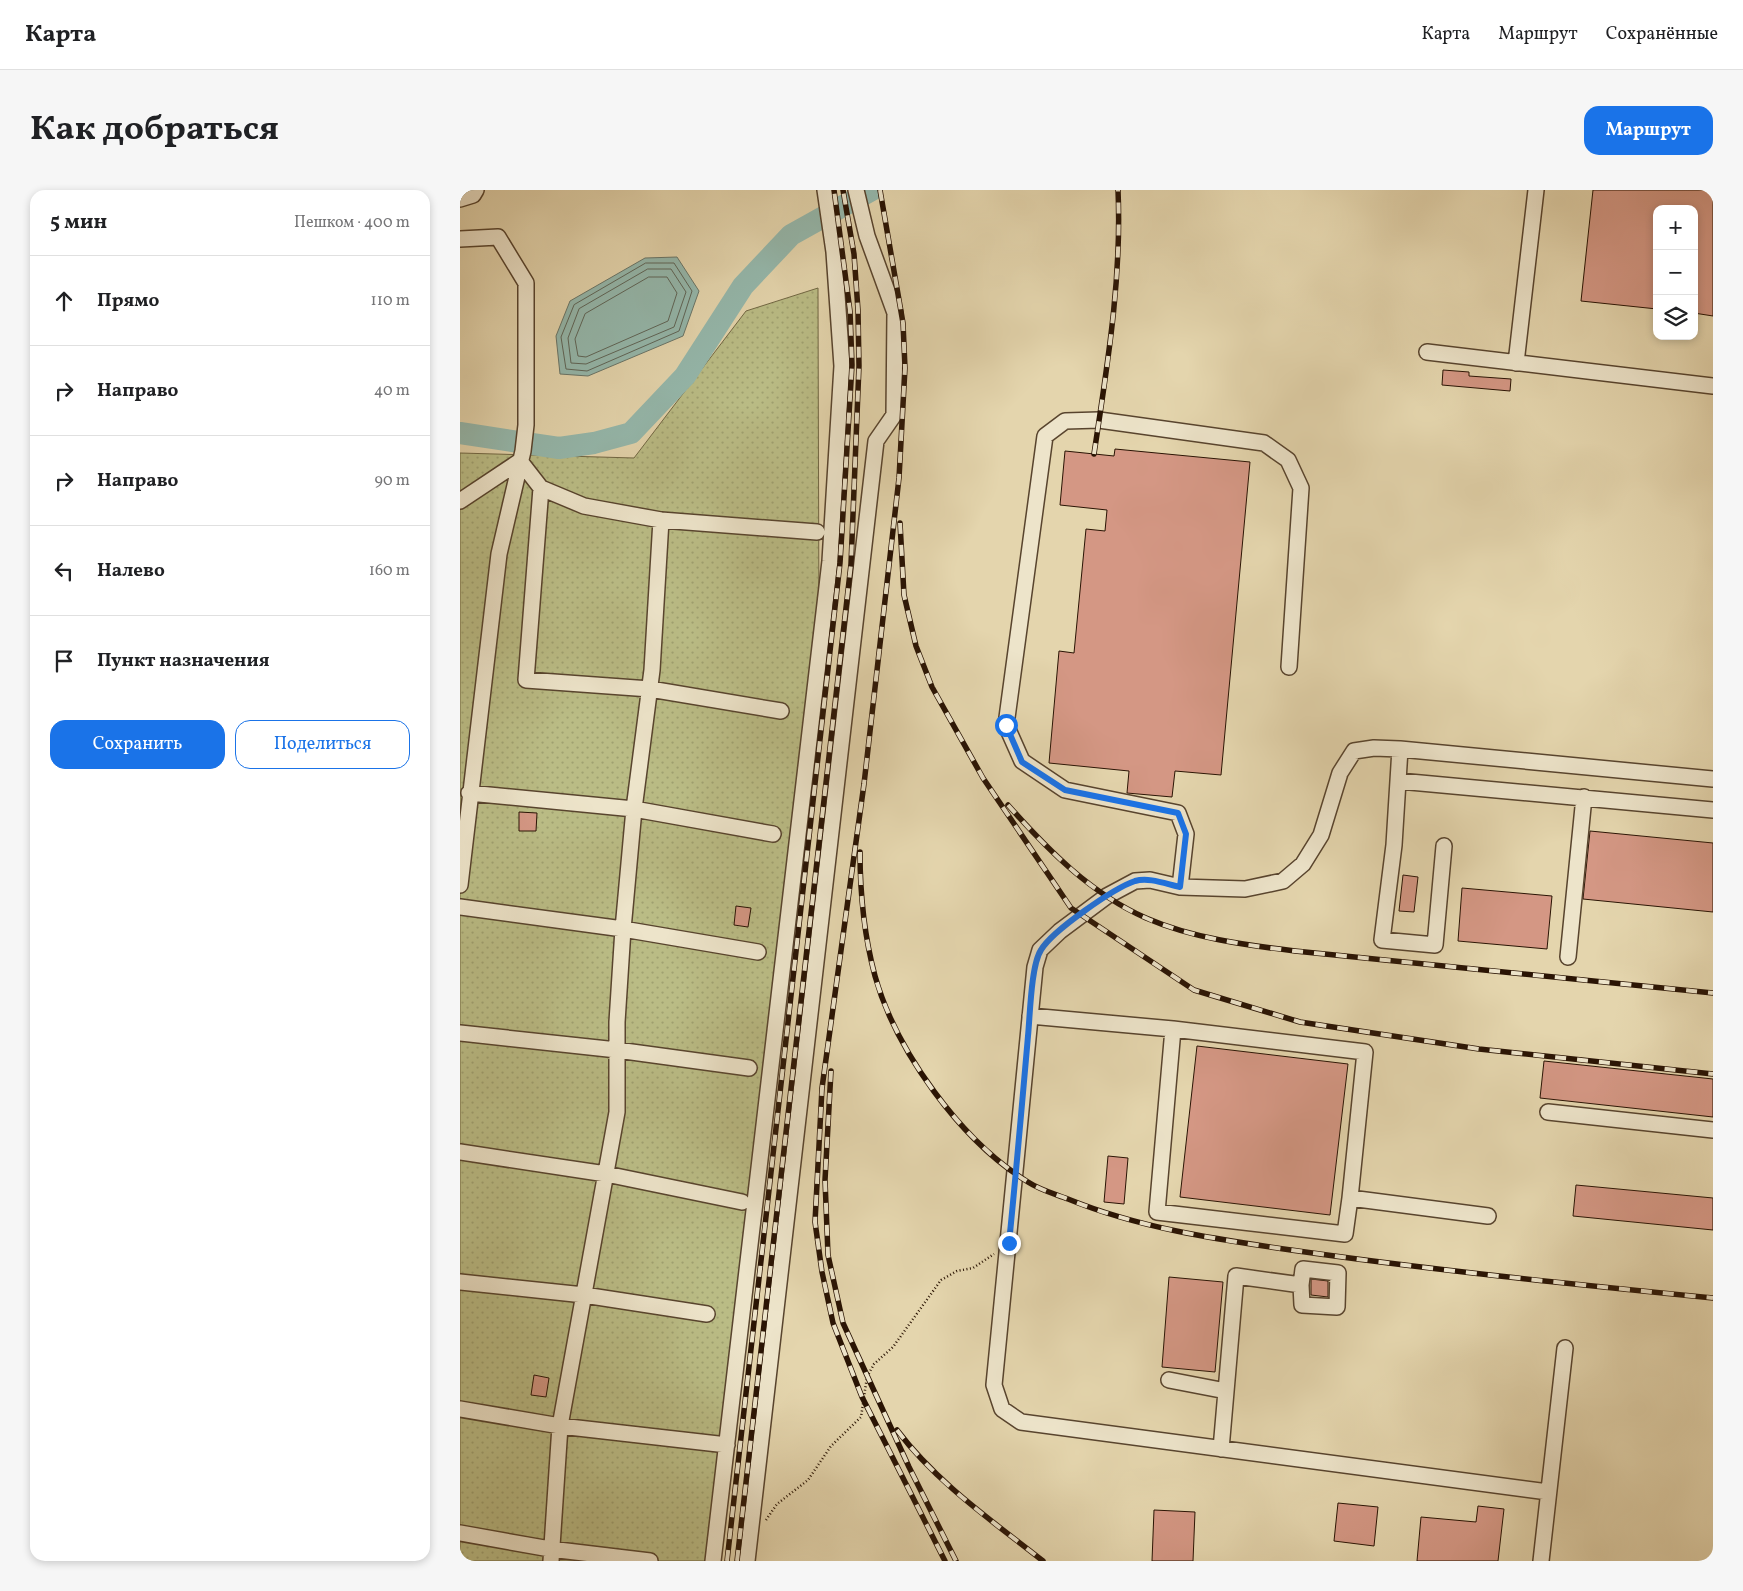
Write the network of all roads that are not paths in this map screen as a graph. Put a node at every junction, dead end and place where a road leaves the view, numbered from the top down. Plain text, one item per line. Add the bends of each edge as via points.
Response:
1 (825, 190) edge
2 (856, 190) edge
3 (1536, 190) edge
4 (460, 239) edge
5 (1427, 352) dead end
6 (1516, 363) junction
7 (1713, 386) edge
8 (522, 456) junction
9 (540, 488) junction
10 (460, 501) edge
11 (661, 520) junction
12 (817, 532) dead end
13 (1290, 667) dead end
14 (650, 689) junction
15 (781, 711) dead end
16 (1400, 749) junction
17 (1713, 778) edge
18 (1399, 780) junction
19 (469, 793) junction
20 (1584, 797) junction
21 (634, 809) junction
22 (1713, 810) edge
23 (773, 834) dead end
24 (1444, 846) dead end
25 (460, 885) edge
26 (1180, 887) junction
27 (460, 907) edge
28 (623, 929) junction
29 (758, 952) dead end
30 (1568, 957) dead end
31 (1030, 1016) junction
32 (1173, 1029) junction
33 (460, 1033) edge
34 (617, 1050) junction
35 (749, 1068) dead end
36 (1548, 1112) dead end
37 (1713, 1130) edge
38 (460, 1152) edge
39 (606, 1174) junction
40 (1350, 1198) junction
41 (742, 1202) dead end
42 (1488, 1216) dead end
43 (460, 1282) edge
44 (1301, 1285) dead end
45 (584, 1295) junction
46 (706, 1314) dead end
47 (1565, 1348) dead end
48 (1169, 1380) dead end
49 (1226, 1391) junction
50 (460, 1409) edge
51 (560, 1426) junction
52 (727, 1446) junction
53 (1221, 1449) junction
54 (1548, 1492) junction
55 (460, 1533) edge
56 (550, 1555) edge
57 (650, 1561) edge
58 (713, 1561) edge
59 (747, 1561) edge
60 (1541, 1561) edge

1 - 52 street via 834,252 842,366 830,561
2 - 59 street via 867,236 895,313 894,415 876,441
3 - 6 street
4 - 8 street via 498,237 526,283 526,425
5 - 6 street
6 - 7 street
8 - 9 street
8 - 10 street
8 - 19 street via 499,554
9 - 11 street via 584,506
9 - 14 street via 526,680
11 - 12 street
11 - 14 street
13 - 26 street via 1301,488 1288,460 1264,443 1099,420 1065,421 1045,436 1006,725 1022,762 1065,790 1178,813 1186,834
14 - 15 street
14 - 21 street
16 - 17 street
16 - 18 street
16 - 26 street via 1354,751 1340,773 1321,835 1303,864 1283,881 1245,889
18 - 20 street
18 - 24 street via 1382,940 1435,945
19 - 21 street
19 - 25 street
20 - 22 street
20 - 30 street
21 - 23 street
21 - 28 street
26 - 31 street via 1150,880 1136,881 1107,896 1060,932 1040,950
27 - 28 street
28 - 29 street
28 - 34 street
31 - 32 street
31 - 53 street via 994,1385 1002,1409 1021,1422
32 - 40 street via 1365,1052
32 - 40 street via 1157,1212 1345,1234
33 - 34 street
34 - 35 street
34 - 39 street via 617,1112
36 - 37 street
38 - 39 street
39 - 41 street
39 - 45 street
40 - 42 street
43 - 45 street
44 - 49 street via 1236,1276
45 - 46 street
45 - 51 street
47 - 54 street
48 - 49 street
49 - 53 street
50 - 51 street
51 - 52 street
51 - 56 street
52 - 58 street
53 - 54 street
54 - 60 street
55 - 56 street
56 - 57 street

